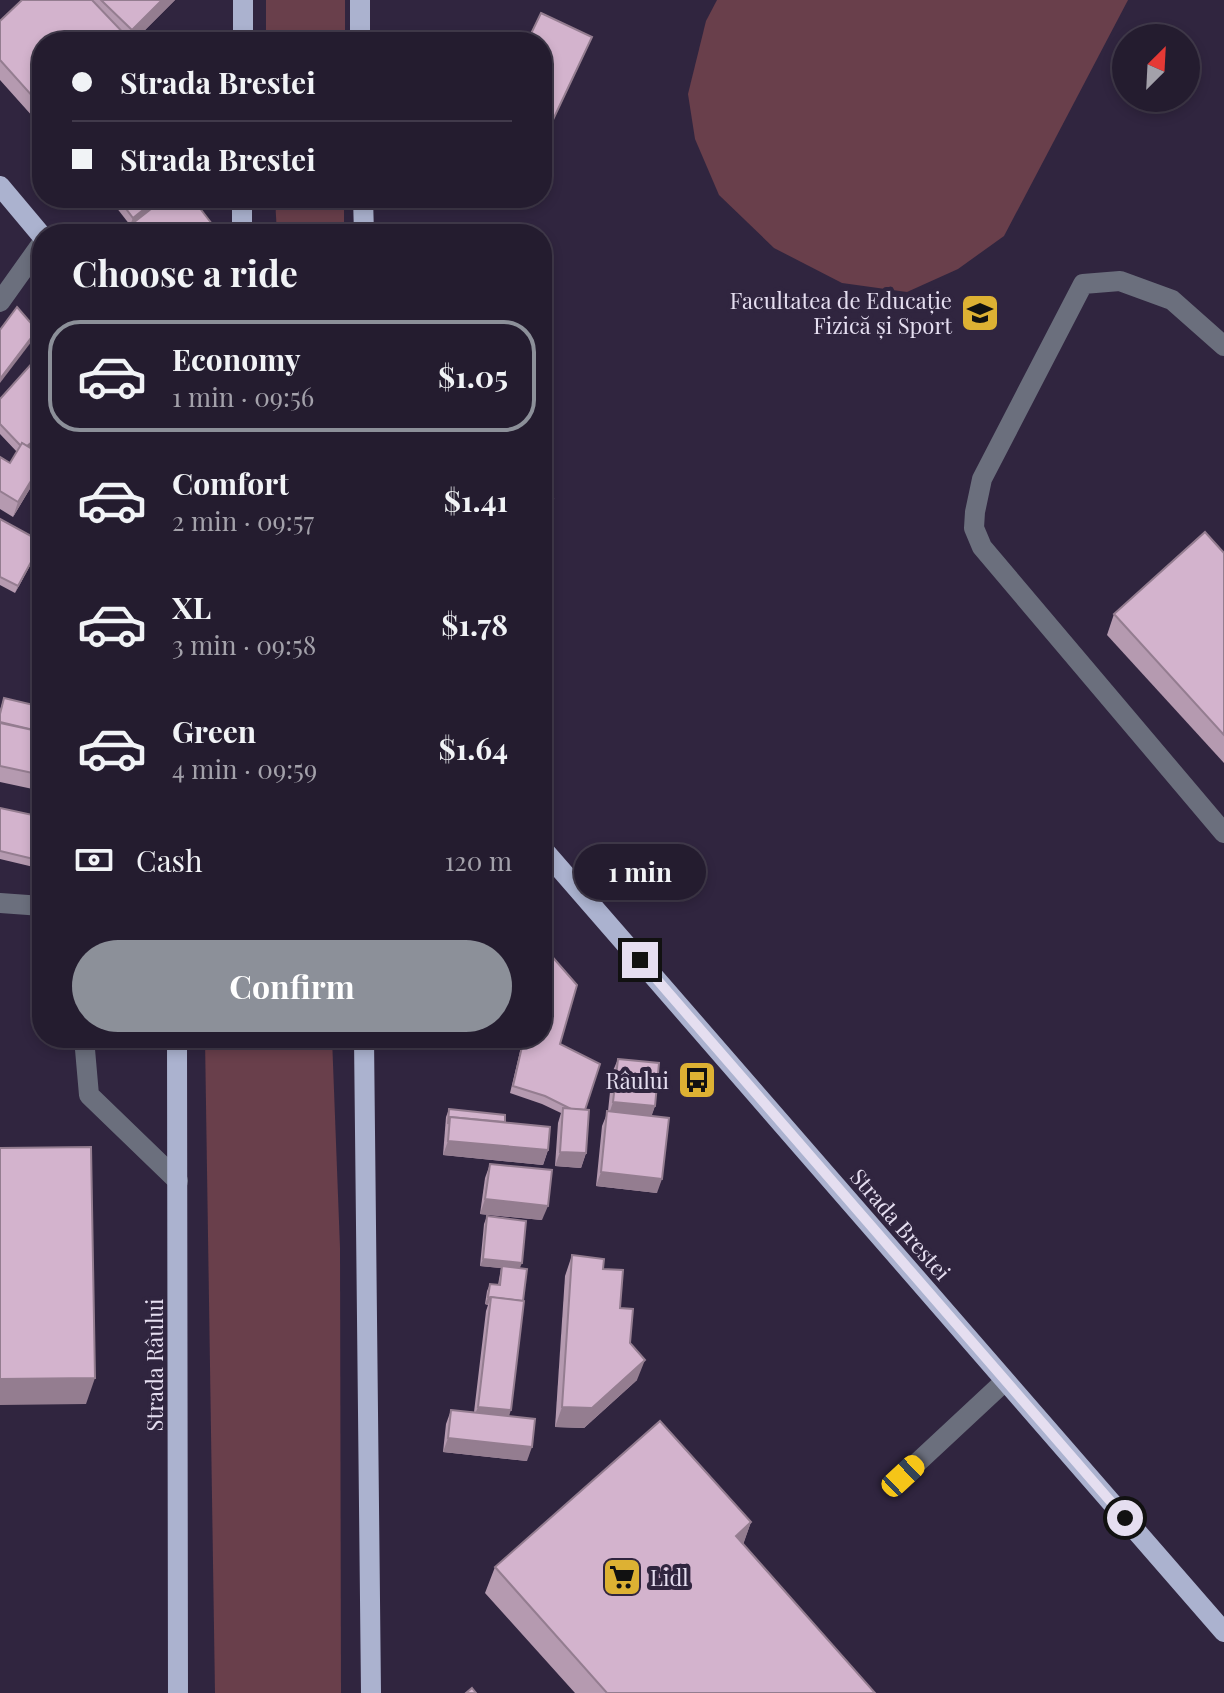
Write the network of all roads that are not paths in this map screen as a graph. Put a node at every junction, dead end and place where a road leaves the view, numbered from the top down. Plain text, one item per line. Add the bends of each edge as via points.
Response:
1 (243, 0) edge
2 (360, 0) edge
3 (243, 32) edge
4 (360, 32) edge
5 (0, 186) edge
6 (32, 224) edge
7 (32, 257) edge
8 (0, 302) edge
9 (1224, 346) edge
10 (1224, 833) edge
11 (552, 860) edge
12 (0, 903) edge
13 (32, 905) edge
14 (85, 1048) edge
15 (177, 1048) edge
16 (364, 1048) edge
17 (178, 1181) junction
18 (1005, 1381) junction
19 (903, 1476) dead end
20 (1224, 1632) edge
21 (178, 1693) edge
22 (371, 1693) edge

1 - 3 main road
2 - 4 main road
5 - 6 main road
7 - 8 street
9 - 10 street via 1172,300 1120,281 1083,284 982,479 974,528 982,547
11 - 18 main road, Strada Brestei
12 - 13 street
14 - 17 street via 89,1095
15 - 17 main road, Strada Râului
16 - 22 main road
17 - 21 main road, Strada Râului
18 - 19 street
18 - 20 main road, Strada Brestei

